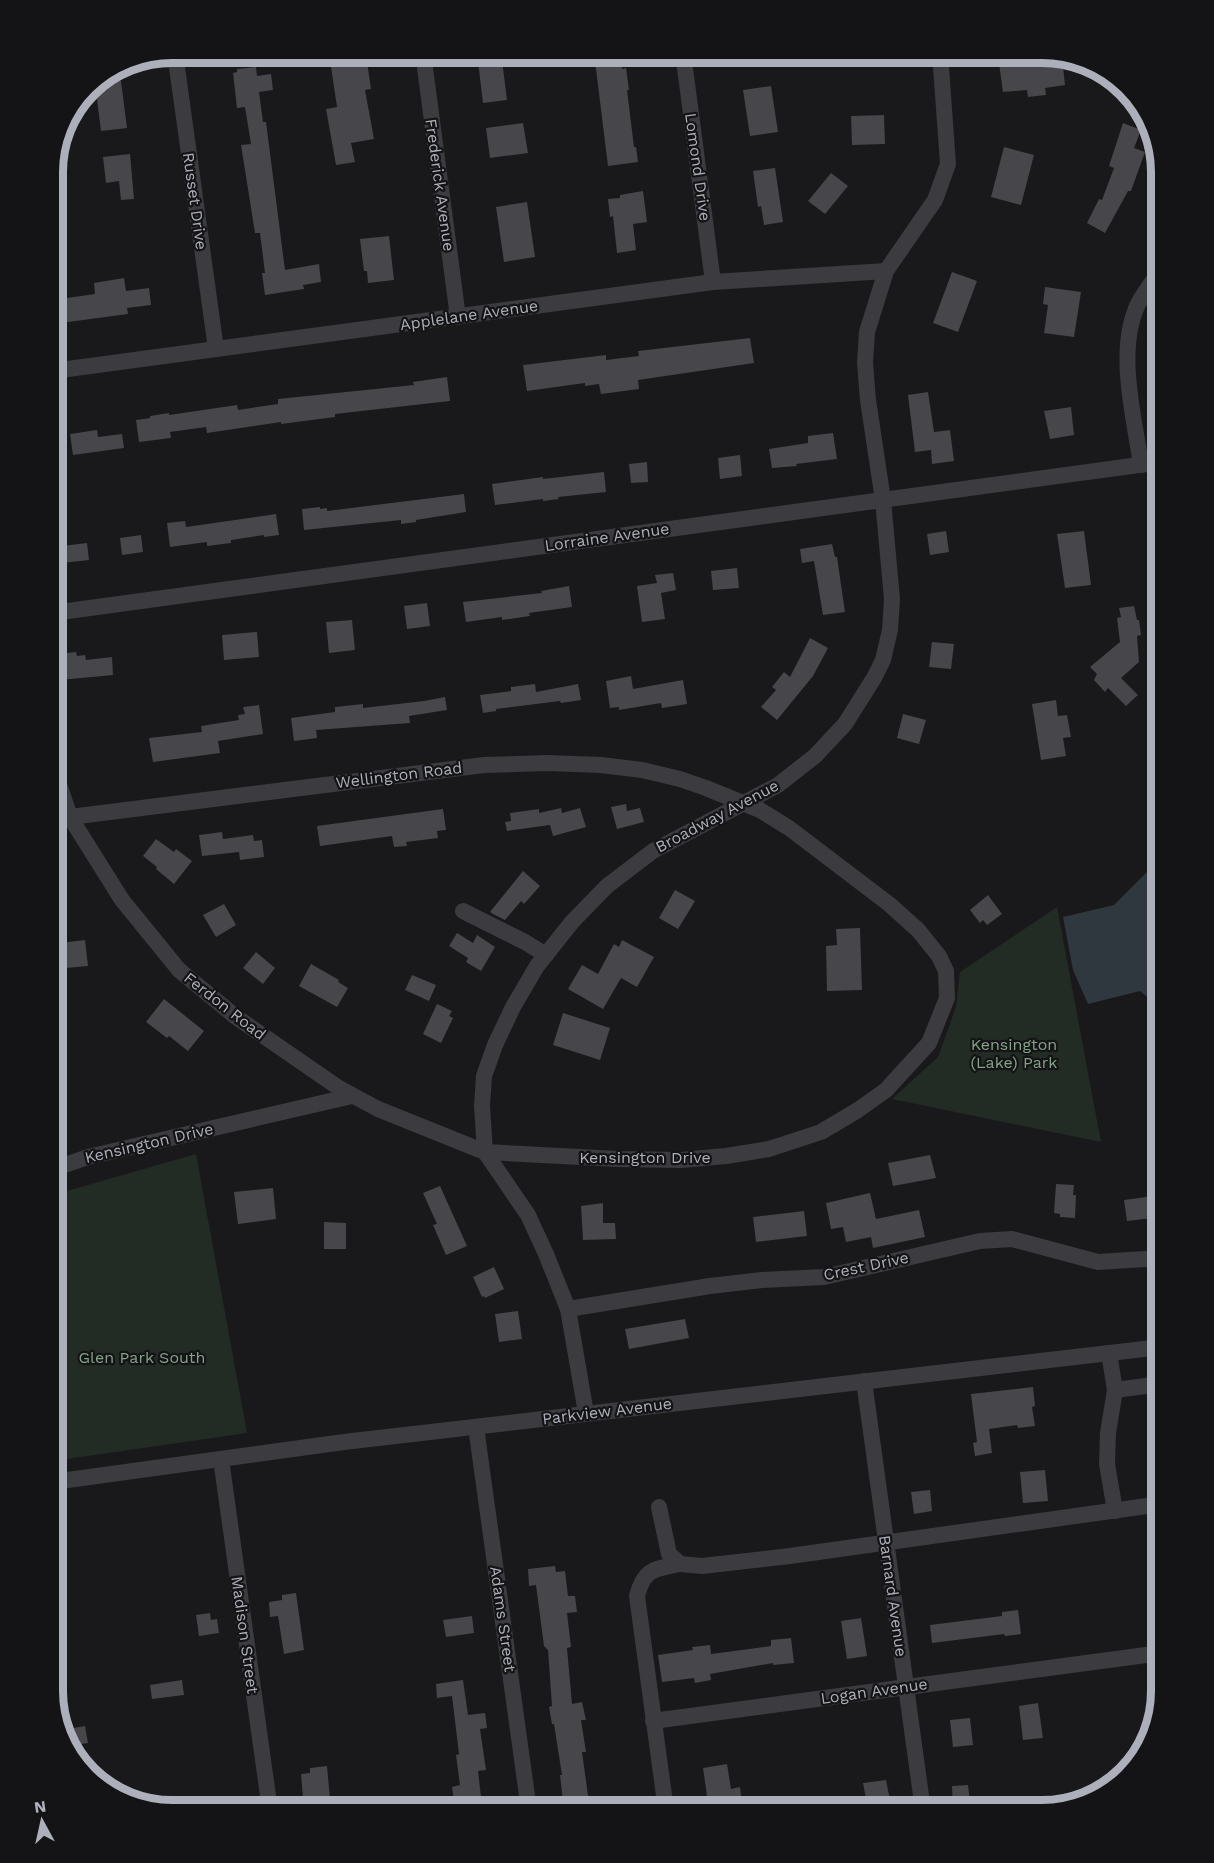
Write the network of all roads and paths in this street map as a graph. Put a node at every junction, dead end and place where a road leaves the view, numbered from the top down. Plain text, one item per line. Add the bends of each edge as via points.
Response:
1 (177, 63) edge
2 (424, 63) edge
3 (684, 63) edge
4 (941, 63) edge
5 (886, 271) junction
6 (713, 282) junction
7 (1151, 285) edge
8 (458, 317) junction
9 (216, 349) junction
10 (63, 370) edge
11 (1151, 464) edge
12 (1141, 465) junction
13 (883, 500) junction
14 (63, 612) edge
15 (63, 796) edge
16 (742, 803) junction
17 (70, 817) junction
18 (63, 818) edge
19 (463, 911) dead end
20 (546, 955) junction
21 (352, 1095) junction
22 (485, 1152) junction
23 (63, 1165) edge
24 (1151, 1259) edge
25 (568, 1309) junction
26 (1151, 1348) edge
27 (1109, 1353) junction
28 (864, 1381) junction
29 (1151, 1385) edge
30 (1115, 1390) junction
31 (586, 1413) junction
32 (476, 1427) junction
33 (221, 1459) junction
34 (63, 1481) edge
35 (1151, 1506) edge
36 (659, 1507) dead end
37 (1115, 1511) junction
38 (886, 1543) junction
39 (680, 1564) junction
40 (1151, 1654) edge
41 (905, 1687) junction
42 (653, 1721) junction
43 (269, 1800) edge
44 (529, 1800) edge
45 (665, 1800) edge
46 (922, 1800) edge

1 - 9 street, Russet Drive
2 - 8 street, Frederick Avenue
3 - 6 street, Lomond Drive
4 - 5 street, Broadway Avenue via 948,164 934,200
5 - 6 street, Applelane Avenue
5 - 13 street, Broadway Avenue via 867,332 865,363
6 - 8 street, Applelane Avenue
7 - 12 street via 1138,305 1127,357
8 - 9 street, Applelane Avenue
9 - 10 street, Applelane Avenue
11 - 12 street, Lorraine Avenue
12 - 13 street, Lorraine Avenue
13 - 14 street, Lorraine Avenue
13 - 16 street, Broadway Avenue via 892,599 883,660 845,724 815,756 778,785
15 - 17 street, Ferdon Road
16 - 17 street, Wellington Road via 680,779 642,770 538,763 484,765
16 - 20 street, Broadway Avenue via 653,851 607,886
16 - 22 street, Kensington Drive via 760,810 829,856 918,930 939,956 946,971 947,998 930,1043 886,1090 858,1110 821,1132 769,1149 681,1160
17 - 18 street, Wellington Road
17 - 21 street, Ferdon Road via 122,900 179,970 236,1017
19 - 20 street
20 - 22 street, Broadway Avenue via 513,1007 484,1076
21 - 22 street, Ferdon Road
21 - 23 street, Kensington Drive
22 - 25 street via 528,1215
24 - 25 street, Crest Drive via 1098,1262 1012,1239 980,1241 824,1277 710,1286
25 - 31 street
26 - 27 street, Parkview Avenue
27 - 28 street, Parkview Avenue
27 - 30 street
28 - 31 street, Parkview Avenue
28 - 38 street, Barnard Avenue
29 - 30 street
30 - 37 street via 1107,1464
31 - 32 street, Parkview Avenue
32 - 33 street, Parkview Avenue
32 - 44 street, Adams Street
33 - 34 street, Parkview Avenue
33 - 43 street, Madison Street
35 - 37 street
36 - 39 street via 669,1554
37 - 38 street
38 - 39 street via 702,1566
38 - 41 street, Barnard Avenue
39 - 42 street via 655,1569 641,1580 637,1596
40 - 41 street, Logan Avenue
41 - 42 street, Logan Avenue
41 - 46 street, Barnard Avenue
42 - 45 street

